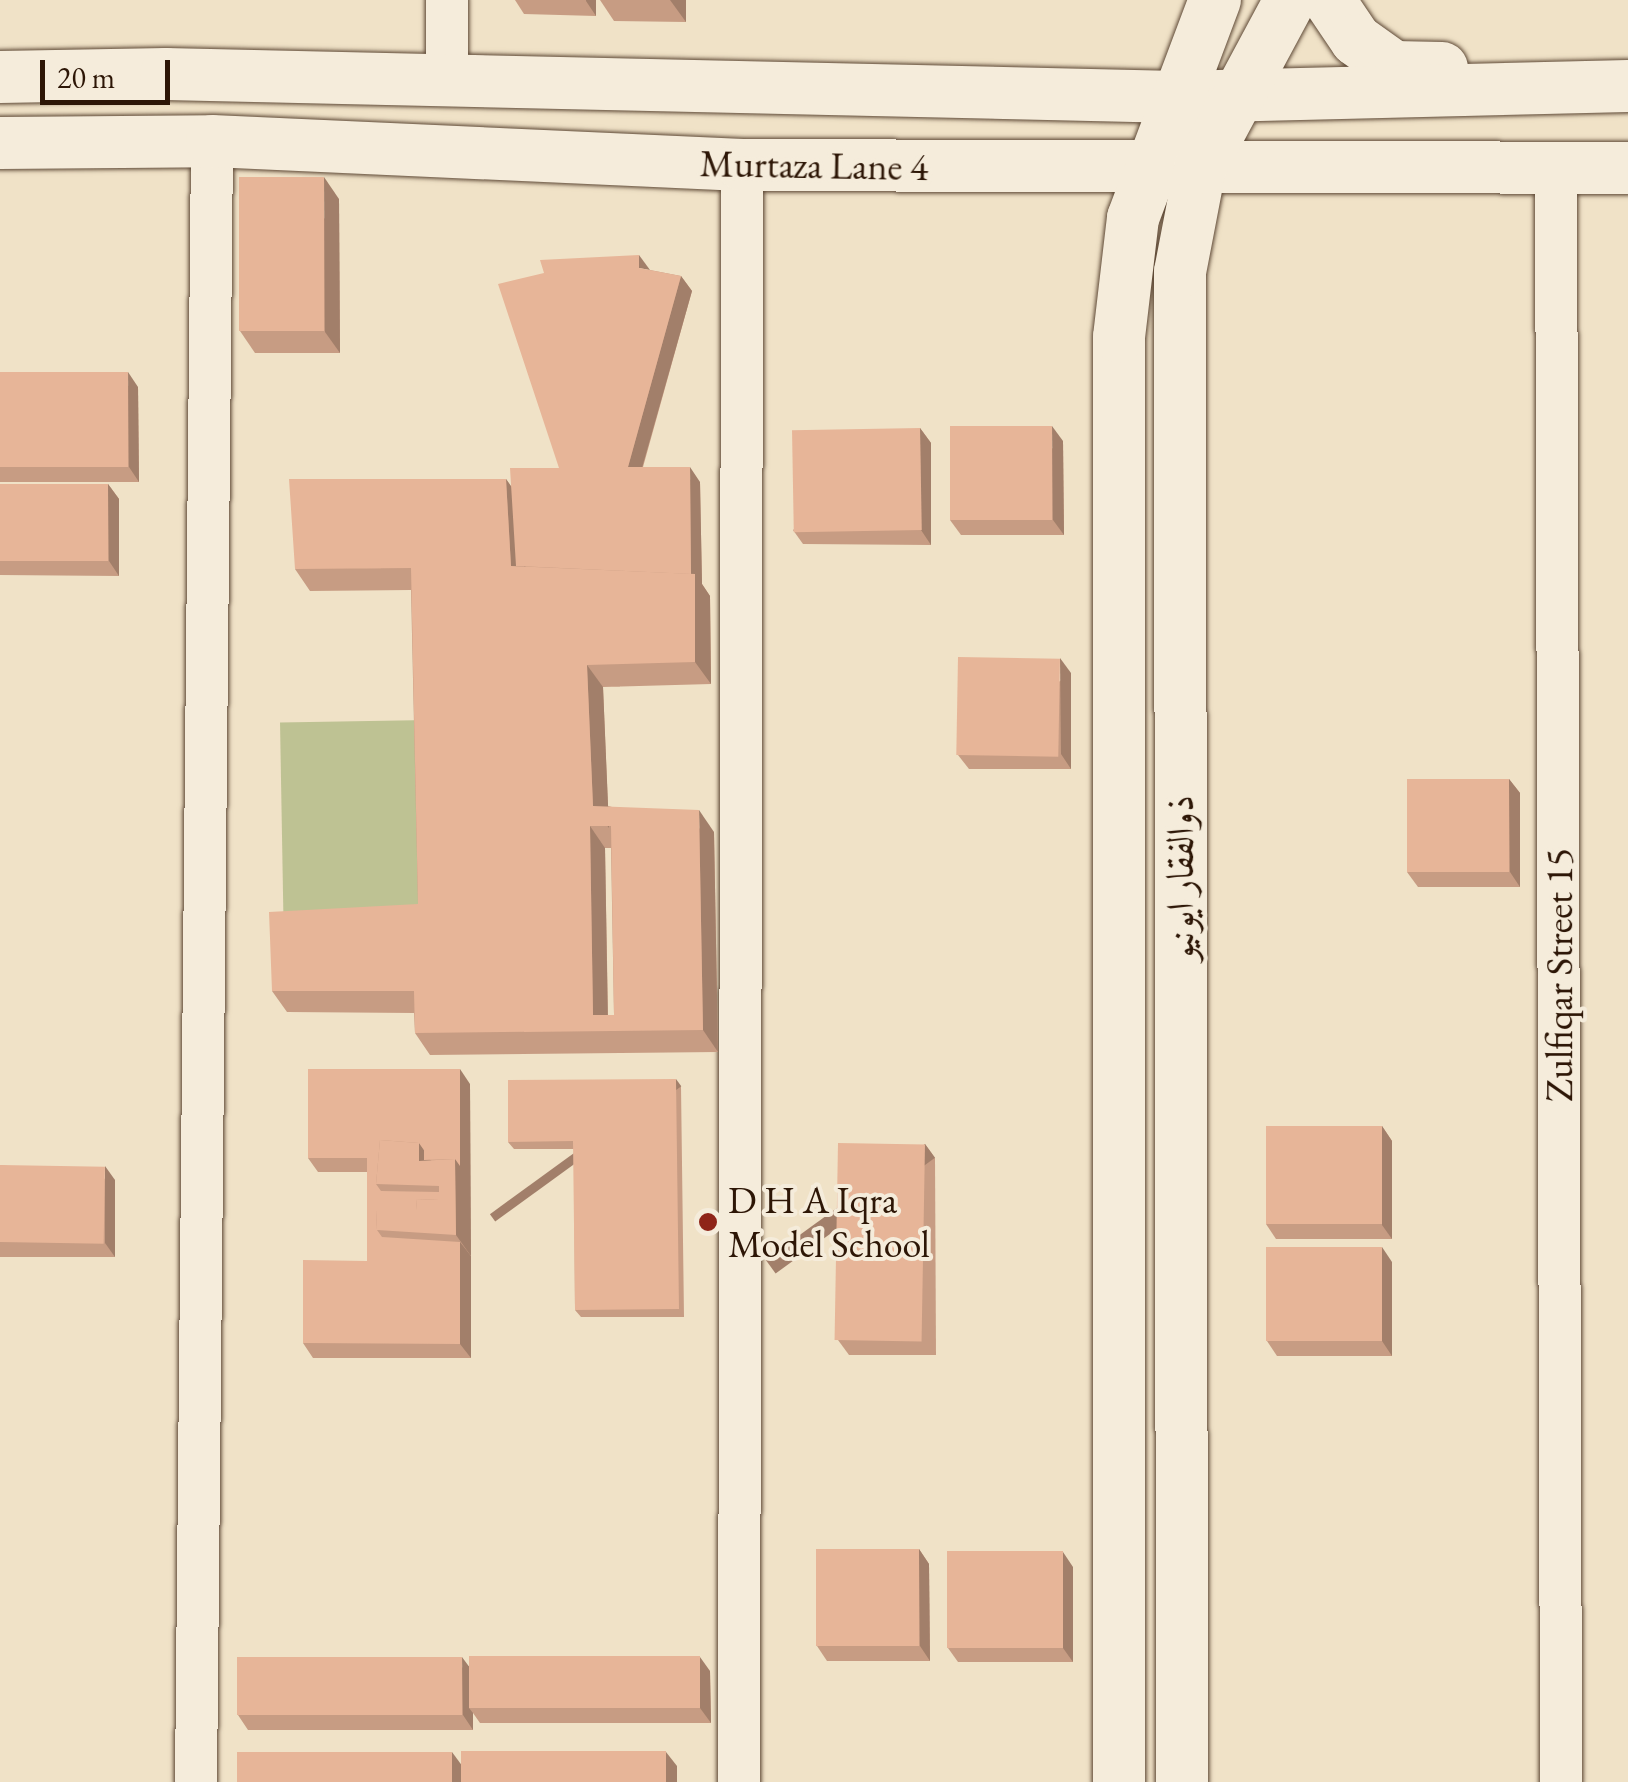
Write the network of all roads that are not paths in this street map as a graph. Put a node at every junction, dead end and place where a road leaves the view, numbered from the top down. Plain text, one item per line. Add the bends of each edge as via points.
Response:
1 (446, 0) edge
2 (1215, 0) edge
3 (1290, 0) edge
4 (1330, 0) edge
5 (0, 77) edge
6 (447, 82) junction
7 (1628, 86) edge
8 (1528, 88) junction
9 (1245, 92) junction
10 (1178, 97) junction
11 (212, 141) junction
12 (0, 144) edge
13 (742, 165) junction
14 (1556, 168) junction
15 (1628, 168) edge
16 (1175, 170) junction
17 (196, 1782) edge
18 (739, 1782) edge
19 (1118, 1782) edge
20 (1182, 1782) edge
21 (1561, 1782) edge

1 - 6 street
2 - 10 street, ذوالفقار ایونیو
3 - 9 street, ذوالفقار ایونیو
4 - 8 street via 1356,40 1394,67 1462,68
5 - 6 street, Murtaza Lane 4
6 - 10 street, Murtaza Lane 4
7 - 8 street, Murtaza Lane 4
8 - 9 street, Murtaza Lane 4
9 - 10 street, Murtaza Lane 4
9 - 16 street, ذوالفقار ایونیو
10 - 16 street, ذوالفقار ایونیو
11 - 12 street, Murtaza Lane 4
11 - 13 street, Murtaza Lane 4
11 - 17 street
13 - 16 street, Murtaza Lane 4
13 - 18 street
14 - 15 street, Murtaza Lane 4
14 - 16 street, Murtaza Lane 4
14 - 21 street, Zulfiqar Street 15
16 - 19 street, ذوالفقار ایونیو via 1132,218 1119,338
16 - 20 street, ذوالفقار ایونیو

